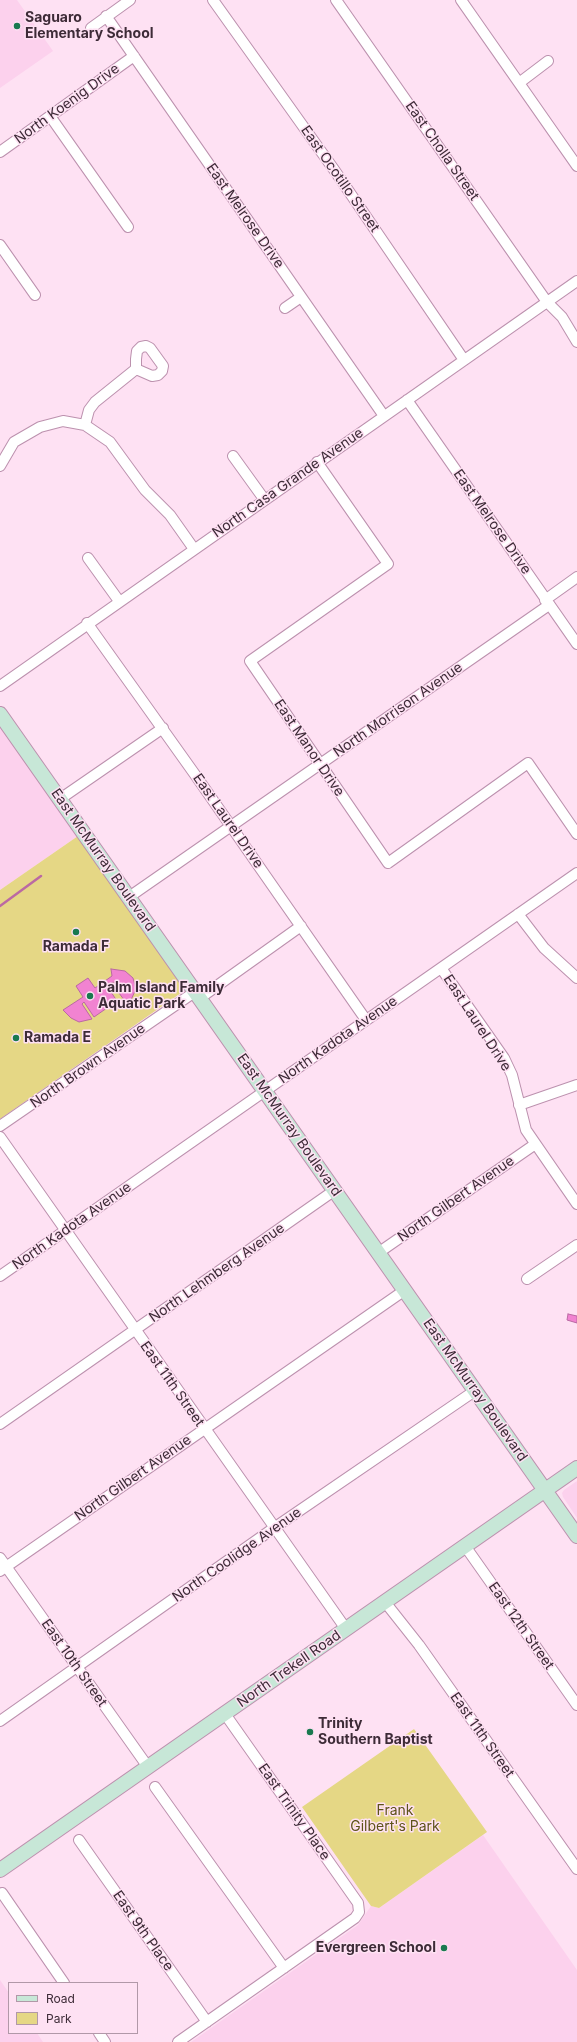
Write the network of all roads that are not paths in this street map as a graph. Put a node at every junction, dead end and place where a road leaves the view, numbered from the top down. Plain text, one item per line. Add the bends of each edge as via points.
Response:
1 (130, 0) edge
2 (214, 0) edge
3 (336, 0) edge
4 (465, 1) edge
5 (106, 16) junction
6 (91, 28) dead end
7 (134, 56) junction
8 (548, 61) dead end
9 (519, 83) junction
10 (50, 116) junction
11 (0, 152) edge
12 (575, 160) edge
13 (128, 227) dead end
14 (0, 245) edge
15 (577, 281) edge
16 (35, 295) dead end
17 (301, 297) junction
18 (547, 302) junction
19 (285, 308) dead end
20 (577, 342) edge
21 (464, 360) junction
22 (136, 369) dead end
23 (407, 400) junction
24 (384, 416) junction
25 (85, 425) junction
26 (233, 456) dead end
27 (317, 462) junction
28 (0, 466) edge
29 (264, 499) junction
30 (194, 549) junction
31 (88, 558) dead end
32 (577, 577) edge
33 (119, 601) junction
34 (547, 602) junction
35 (87, 623) junction
36 (577, 644) edge
37 (0, 686) edge
38 (0, 714) edge
39 (163, 728) junction
40 (320, 764) junction
41 (60, 799) junction
42 (232, 826) junction
43 (577, 834) edge
44 (577, 873) edge
45 (129, 897) junction
46 (518, 914) junction
47 (301, 926) junction
48 (441, 968) junction
49 (577, 978) edge
50 (198, 995) junction
51 (366, 1020) junction
52 (577, 1085) edge
53 (265, 1091) junction
54 (519, 1105) junction
55 (0, 1126) edge
56 (0, 1138) edge
57 (534, 1145) junction
58 (335, 1190) junction
59 (577, 1204) edge
60 (66, 1230) junction
61 (577, 1245) edge
62 (378, 1253) junction
63 (0, 1276) edge
64 (527, 1279) dead end
65 (405, 1290) junction
66 (135, 1330) junction
67 (476, 1390) junction
68 (0, 1424) edge
69 (204, 1430) junction
70 (577, 1468) edge
71 (545, 1490) junction
72 (274, 1528) junction
73 (577, 1536) edge
74 (465, 1546) junction
75 (0, 1558) edge
76 (3, 1569) edge
77 (385, 1602) junction
78 (346, 1629) junction
79 (77, 1667) junction
80 (577, 1705) edge
81 (225, 1714) junction
82 (0, 1721) edge
83 (148, 1767) junction
84 (155, 1787) dead end
85 (79, 1840) dead end
86 (577, 1869) edge
87 (0, 1870) edge
88 (2, 1893) dead end
89 (284, 1968) junction
90 (63, 1982) edge
91 (207, 2022) junction
92 (178, 2042) edge

1 - 5 street
2 - 21 street, East Ocotillo Street
3 - 18 street, East Cholla Street
4 - 9 street
5 - 6 street
5 - 7 street, East Melrose Drive
7 - 10 street, North Koenig Drive
7 - 17 street, East Melrose Drive
8 - 9 street
9 - 12 street
10 - 11 street, North Koenig Drive
10 - 13 street
14 - 16 street
15 - 18 street, North Casa Grande Avenue
17 - 19 street
17 - 24 street, East Melrose Drive
18 - 20 street, East Cholla Street via 562,317
18 - 21 street, North Casa Grande Avenue
21 - 23 street, North Casa Grande Avenue
22 - 25 street via 95,402
23 - 24 street, North Casa Grande Avenue
23 - 34 street, East Melrose Drive
24 - 27 street, North Casa Grande Avenue
25 - 28 street via 63,421 40,427 14,442
25 - 30 street via 110,442 145,490 170,515
26 - 29 street
27 - 29 street, North Casa Grande Avenue
27 - 40 street, East Manor Drive via 388,564 250,661
29 - 30 street, North Casa Grande Avenue
30 - 33 street, North Casa Grande Avenue
31 - 33 street
32 - 34 street, North Morrison Avenue
33 - 35 street, North Casa Grande Avenue
34 - 36 street, East Melrose Drive
34 - 40 street, North Morrison Avenue
35 - 37 street, North Casa Grande Avenue
35 - 39 street, East Laurel Drive
38 - 41 street, East McMurray Boulevard
39 - 41 street
39 - 42 street, East Laurel Drive
40 - 42 street, North Morrison Avenue
40 - 43 street, East Manor Drive via 388,863 528,763
41 - 45 street, East McMurray Boulevard
42 - 45 street, North Morrison Avenue
42 - 47 street, East Laurel Drive
44 - 46 street, North Kadota Avenue
45 - 50 street, East McMurray Boulevard
46 - 48 street, North Kadota Avenue
46 - 49 street via 544,948
47 - 50 street, North Brown Avenue
47 - 51 street, East Laurel Drive
48 - 51 street, North Kadota Avenue
48 - 54 street, East Laurel Drive via 504,1058 512,1075
50 - 53 street, East McMurray Boulevard
50 - 55 street, North Brown Avenue
51 - 53 street, North Kadota Avenue
52 - 54 street
53 - 58 street, East McMurray Boulevard
53 - 60 street, North Kadota Avenue
54 - 57 street, East Laurel Drive via 526,1130
56 - 60 street, East 11th Street
57 - 59 street, East Laurel Drive
57 - 62 street, North Gilbert Avenue
58 - 62 street, East McMurray Boulevard
58 - 66 street, North Lehmberg Avenue
60 - 63 street, North Kadota Avenue
60 - 66 street, East 11th Street
61 - 64 street
62 - 65 street, East McMurray Boulevard
65 - 67 street, East McMurray Boulevard
65 - 69 street, North Gilbert Avenue
66 - 68 street, North Lehmberg Avenue
66 - 69 street, East 11th Street
67 - 71 street, East McMurray Boulevard
67 - 72 street, North Coolidge Avenue
69 - 72 street, East 11th Street
69 - 76 street, North Gilbert Avenue
70 - 71 street, North Trekell Road
71 - 73 street, East McMurray Boulevard
71 - 74 street, North Trekell Road
72 - 78 street, East 11th Street
72 - 79 street, North Coolidge Avenue
74 - 77 street, North Trekell Road
74 - 80 street, East 12th Street
75 - 76 street, East 10th Street
76 - 79 street, East 10th Street
77 - 78 street, North Trekell Road
77 - 86 street, East 11th Street
78 - 81 street, North Trekell Road
79 - 82 street, North Coolidge Avenue
79 - 83 street, East 10th Street
81 - 83 street, North Trekell Road
81 - 89 street, East Trinity Place via 358,1903 359,1912 355,1918
83 - 87 street, North Trekell Road
84 - 89 street
85 - 91 street, East 9th Place
88 - 90 street
89 - 91 street
91 - 92 street

